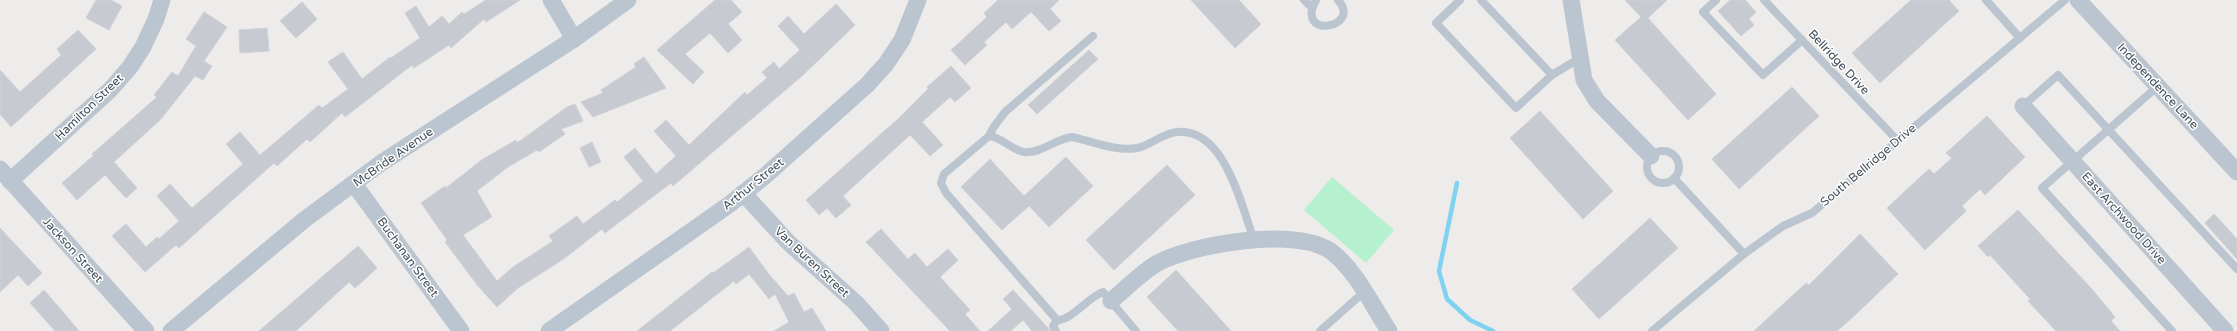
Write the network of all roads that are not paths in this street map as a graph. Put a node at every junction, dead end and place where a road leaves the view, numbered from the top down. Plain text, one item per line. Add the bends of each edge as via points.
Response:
1 (162, 0) edge
2 (551, 0) edge
3 (628, 0) edge
4 (918, 0) edge
5 (1304, 0) edge
6 (1316, 0) edge
7 (1338, 0) edge
8 (1460, 0) edge
9 (1481, 0) edge
10 (1571, 0) edge
11 (1716, 0) edge
12 (1764, 0) edge
13 (1986, 0) edge
14 (2065, 0) edge
15 (2078, 0) edge
16 (1312, 8) junction
17 (1093, 36) dead end
18 (2020, 38) junction
19 (574, 39) junction
20 (1802, 40) junction
21 (1580, 58) junction
22 (1552, 75) junction
23 (2158, 86) junction
24 (2023, 106) joint
25 (2109, 130) junction
26 (989, 136) junction
27 (1897, 140) junction
28 (1651, 156) junction
29 (2072, 161) junction
30 (2237, 172) edge
31 (5, 175) edge
32 (1674, 178) junction
33 (354, 184) junction
34 (743, 193) junction
35 (1254, 240) junction
36 (1744, 254) junction
37 (2237, 269) edge
38 (1364, 292) junction
39 (1111, 301) junction
40 (1057, 320) junction
41 (146, 331) edge
42 (170, 331) edge
43 (461, 331) edge
44 (549, 331) edge
45 (881, 331) edge
46 (1056, 331) edge
47 (1136, 331) edge
48 (1320, 331) edge
49 (1389, 331) edge
50 (1652, 331) edge
51 (2172, 331) edge
52 (2225, 331) edge

1 - 31 street, Hamilton Street via 143,47 110,90
2 - 19 street
3 - 19 street, McBride Avenue
4 - 34 street, Arthur Street via 902,40 886,64 861,90
5 - 16 lane
6 - 16 lane
7 - 16 lane via 1343,9 1342,16 1338,23 1331,26 1323,26 1316,22 1312,16
8 - 22 lane via 1436,23 1516,108
9 - 22 lane
10 - 21 street
11 - 20 lane via 1703,12 1763,75
12 - 20 lane, Bellridge Drive
13 - 18 lane
14 - 18 lane, South Bellridge Drive
15 - 23 street, Independence Lane
17 - 26 lane via 1005,112
18 - 27 lane, South Bellridge Drive
19 - 33 street, McBride Avenue via 443,122
20 - 27 lane, Bellridge Drive
21 - 22 lane
21 - 28 street via 1584,80 1597,101
23 - 25 lane
23 - 30 street, Independence Lane
24 - 25 lane via 2058,75
24 - 29 street, East Archwood Drive
25 - 29 lane
25 - 37 lane
26 - 35 lane via 1022,152 1032,152 1072,137 1128,149 1148,144 1175,132 1197,136 1214,147 1224,159
26 - 40 lane via 944,174 941,183 946,193
27 - 36 lane, South Bellridge Drive via 1812,213 1783,226
28 - 32 lane via 1647,167 1651,178 1663,183
28 - 32 lane via 1662,151 1674,156 1678,166
29 - 51 lane via 2042,188
29 - 52 street, East Archwood Drive
31 - 41 street, Jackson Street
32 - 36 lane
33 - 42 street, McBride Avenue via 298,225
33 - 43 street, Buchanan Street
34 - 44 street, Arthur Street via 656,258
34 - 45 street, Van Buren Street via 788,242 856,303
35 - 38 street via 1299,241 1321,245 1342,261
35 - 39 street via 1204,246 1176,254 1154,265
36 - 50 lane
38 - 48 lane
38 - 49 street
39 - 40 lane via 1103,292 1095,295 1067,318
39 - 47 lane
40 - 46 lane via 1053,326

